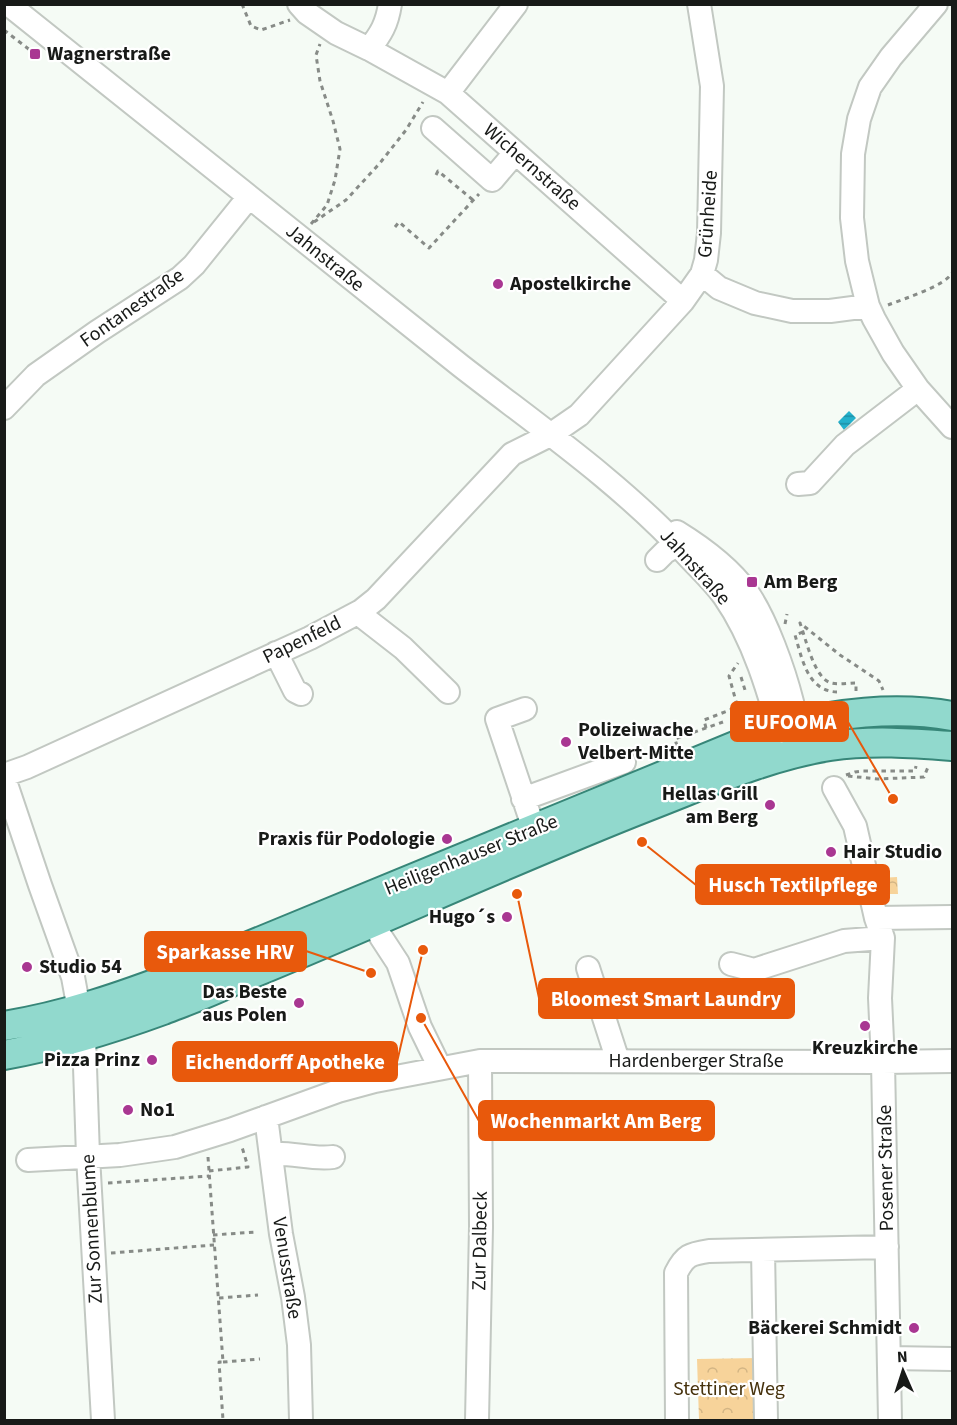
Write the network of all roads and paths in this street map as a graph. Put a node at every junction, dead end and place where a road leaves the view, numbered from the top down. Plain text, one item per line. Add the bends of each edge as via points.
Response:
1 (8, 4) edge
2 (242, 4) edge
3 (390, 4) edge
4 (516, 4) edge
5 (699, 4) edge
6 (936, 4) edge
7 (297, 11) edge
8 (4, 30) edge
9 (321, 39) dead end
10 (369, 49) junction
11 (35, 54) dead end
12 (437, 95) junction
13 (433, 128) dead end
14 (515, 153) junction
15 (436, 175) dead end
16 (492, 180) junction
17 (249, 197) junction
18 (473, 200) junction
19 (395, 227) dead end
20 (952, 273) edge
21 (702, 274) junction
22 (683, 301) junction
23 (868, 306) junction
24 (918, 389) junction
25 (4, 408) edge
26 (952, 426) edge
27 (550, 435) junction
28 (798, 484) dead end
29 (643, 510) junction
30 (677, 545) junction
31 (657, 560) dead end
32 (358, 613) junction
33 (803, 632) junction
34 (276, 653) junction
35 (742, 657) dead end
36 (739, 671) dead end
37 (745, 690) dead end
38 (856, 691) dead end
39 (448, 692) dead end
40 (830, 692) dead end
41 (301, 694) dead end
42 (884, 700) dead end
43 (525, 709) dead end
44 (947, 715) edge
45 (723, 722) dead end
46 (706, 728) junction
47 (675, 739) dead end
48 (792, 739) junction
49 (941, 753) edge
50 (624, 762) dead end
51 (863, 771) dead end
52 (4, 777) edge
53 (834, 788) dead end
54 (523, 799) junction
55 (538, 840) junction
56 (952, 917) edge
57 (879, 928) junction
58 (381, 938) dead end
59 (731, 964) dead end
60 (588, 968) dead end
61 (81, 1023) junction
62 (4, 1026) edge
63 (4, 1054) edge
64 (480, 1061) junction
65 (618, 1061) junction
66 (952, 1061) edge
67 (884, 1062) junction
68 (440, 1068) junction
69 (266, 1117) junction
70 (237, 1128) junction
71 (206, 1137) junction
72 (271, 1154) junction
73 (88, 1156) junction
74 (333, 1157) dead end
75 (28, 1160) dead end
76 (209, 1171) junction
77 (209, 1176) junction
78 (108, 1184) dead end
79 (255, 1232) dead end
80 (213, 1235) junction
81 (214, 1245) junction
82 (887, 1247) junction
83 (763, 1251) junction
84 (103, 1254) dead end
85 (258, 1295) dead end
86 (219, 1298) junction
87 (889, 1358) junction
88 (260, 1359) dead end
89 (952, 1359) edge
90 (223, 1362) junction
91 (103, 1420) edge
92 (223, 1420) edge
93 (301, 1420) edge
94 (477, 1420) edge
95 (677, 1420) edge
96 (766, 1420) edge
97 (890, 1420) edge

1 - 17 street, Jahnstraße
2 - 7 path via 251,26 261,30
3 - 10 street via 388,20
4 - 12 street
5 - 21 street, Grünheide via 712,86 709,233
6 - 23 street via 870,87 859,119 853,154 852,218
7 - 10 street
8 - 11 path
9 - 12 path via 316,56 320,81 340,149 327,205 310,225 346,200
10 - 12 street, Wichernstraße
12 - 14 street, Wichernstraße
13 - 16 street
14 - 16 street
14 - 22 street, Wichernstraße
15 - 18 path via 438,171
16 - 18 path
17 - 25 street, Fontanestraße via 180,278 36,375
17 - 27 street, Jahnstraße
18 - 19 path via 429,248 399,222
20 - 23 path via 912,296 887,305
21 - 22 street, Grünheide
21 - 23 street via 719,288 755,303 792,311
22 - 27 street, Grünheide via 579,415
23 - 24 street
24 - 26 street
24 - 28 street via 844,445 810,483
27 - 29 street, Jahnstraße
27 - 32 street, Papenfeld via 512,454 376,599
29 - 30 street, Jahnstraße
29 - 48 street, Jahnstraße via 718,561 747,593 765,625 792,702
30 - 31 street
30 - 48 street, Jahnstraße via 722,593 736,615
32 - 34 street, Papenfeld
32 - 39 street via 403,648
33 - 38 path via 820,677 831,682 856,682
33 - 40 path via 795,635 812,681
33 - 42 path via 800,623 879,681
34 - 41 street
34 - 52 street, Papenfeld
35 - 46 path via 729,676 737,705 704,720
36 - 37 path
43 - 54 street via 497,719
44 - 48 main road, Heiligenhauser Straße via 847,715
45 - 46 path
46 - 47 path
48 - 49 main road, Heiligenhauser Straße via 901,742
48 - 55 main road, Heiligenhauser Straße via 759,764 608,822
49 - 51 path via 924,777 844,776
50 - 54 street
52 - 61 street, Zur Sonnenblume via 73,977
53 - 57 street, Posener Straße via 855,826
54 - 55 street
55 - 61 main road, Heiligenhauser Straße via 129,994
56 - 57 street
57 - 59 street via 754,970
57 - 67 street, Posener Straße
58 - 68 street via 398,963 420,1027
60 - 65 street
61 - 62 main road, Heiligenhauser Straße via 38,1020
61 - 63 main road, Heiligenhauser Straße via 39,1048
61 - 73 street, Zur Sonnenblume
64 - 65 street, Hardenberger Straße
64 - 68 street, Hardenberger Straße
64 - 94 street, Zur Dalbeck
65 - 67 street, Hardenberger Straße
66 - 67 street, Hardenberger Straße
67 - 82 street, Posener Straße
68 - 69 street, Hardenberger Straße via 338,1091
69 - 70 street, Hardenberger Straße
69 - 72 street, Venusstraße
70 - 71 street, Hardenberger Straße
70 - 76 path via 248,1167
71 - 73 street, Hardenberger Straße via 157,1150
71 - 76 path
72 - 74 street
72 - 93 street, Venusstraße via 298,1336
73 - 75 street, Hardenberger Straße
73 - 91 street, Zur Sonnenblume
76 - 77 path
77 - 78 path
77 - 80 path
79 - 80 path
80 - 81 path
81 - 84 path
81 - 86 path
82 - 83 street
82 - 87 street, Posener Straße
83 - 95 street via 709,1251 682,1260 676,1273
83 - 96 street
85 - 86 path
86 - 90 path
87 - 89 street
87 - 97 street, Posener Straße
88 - 90 path
90 - 92 path via 219,1362

